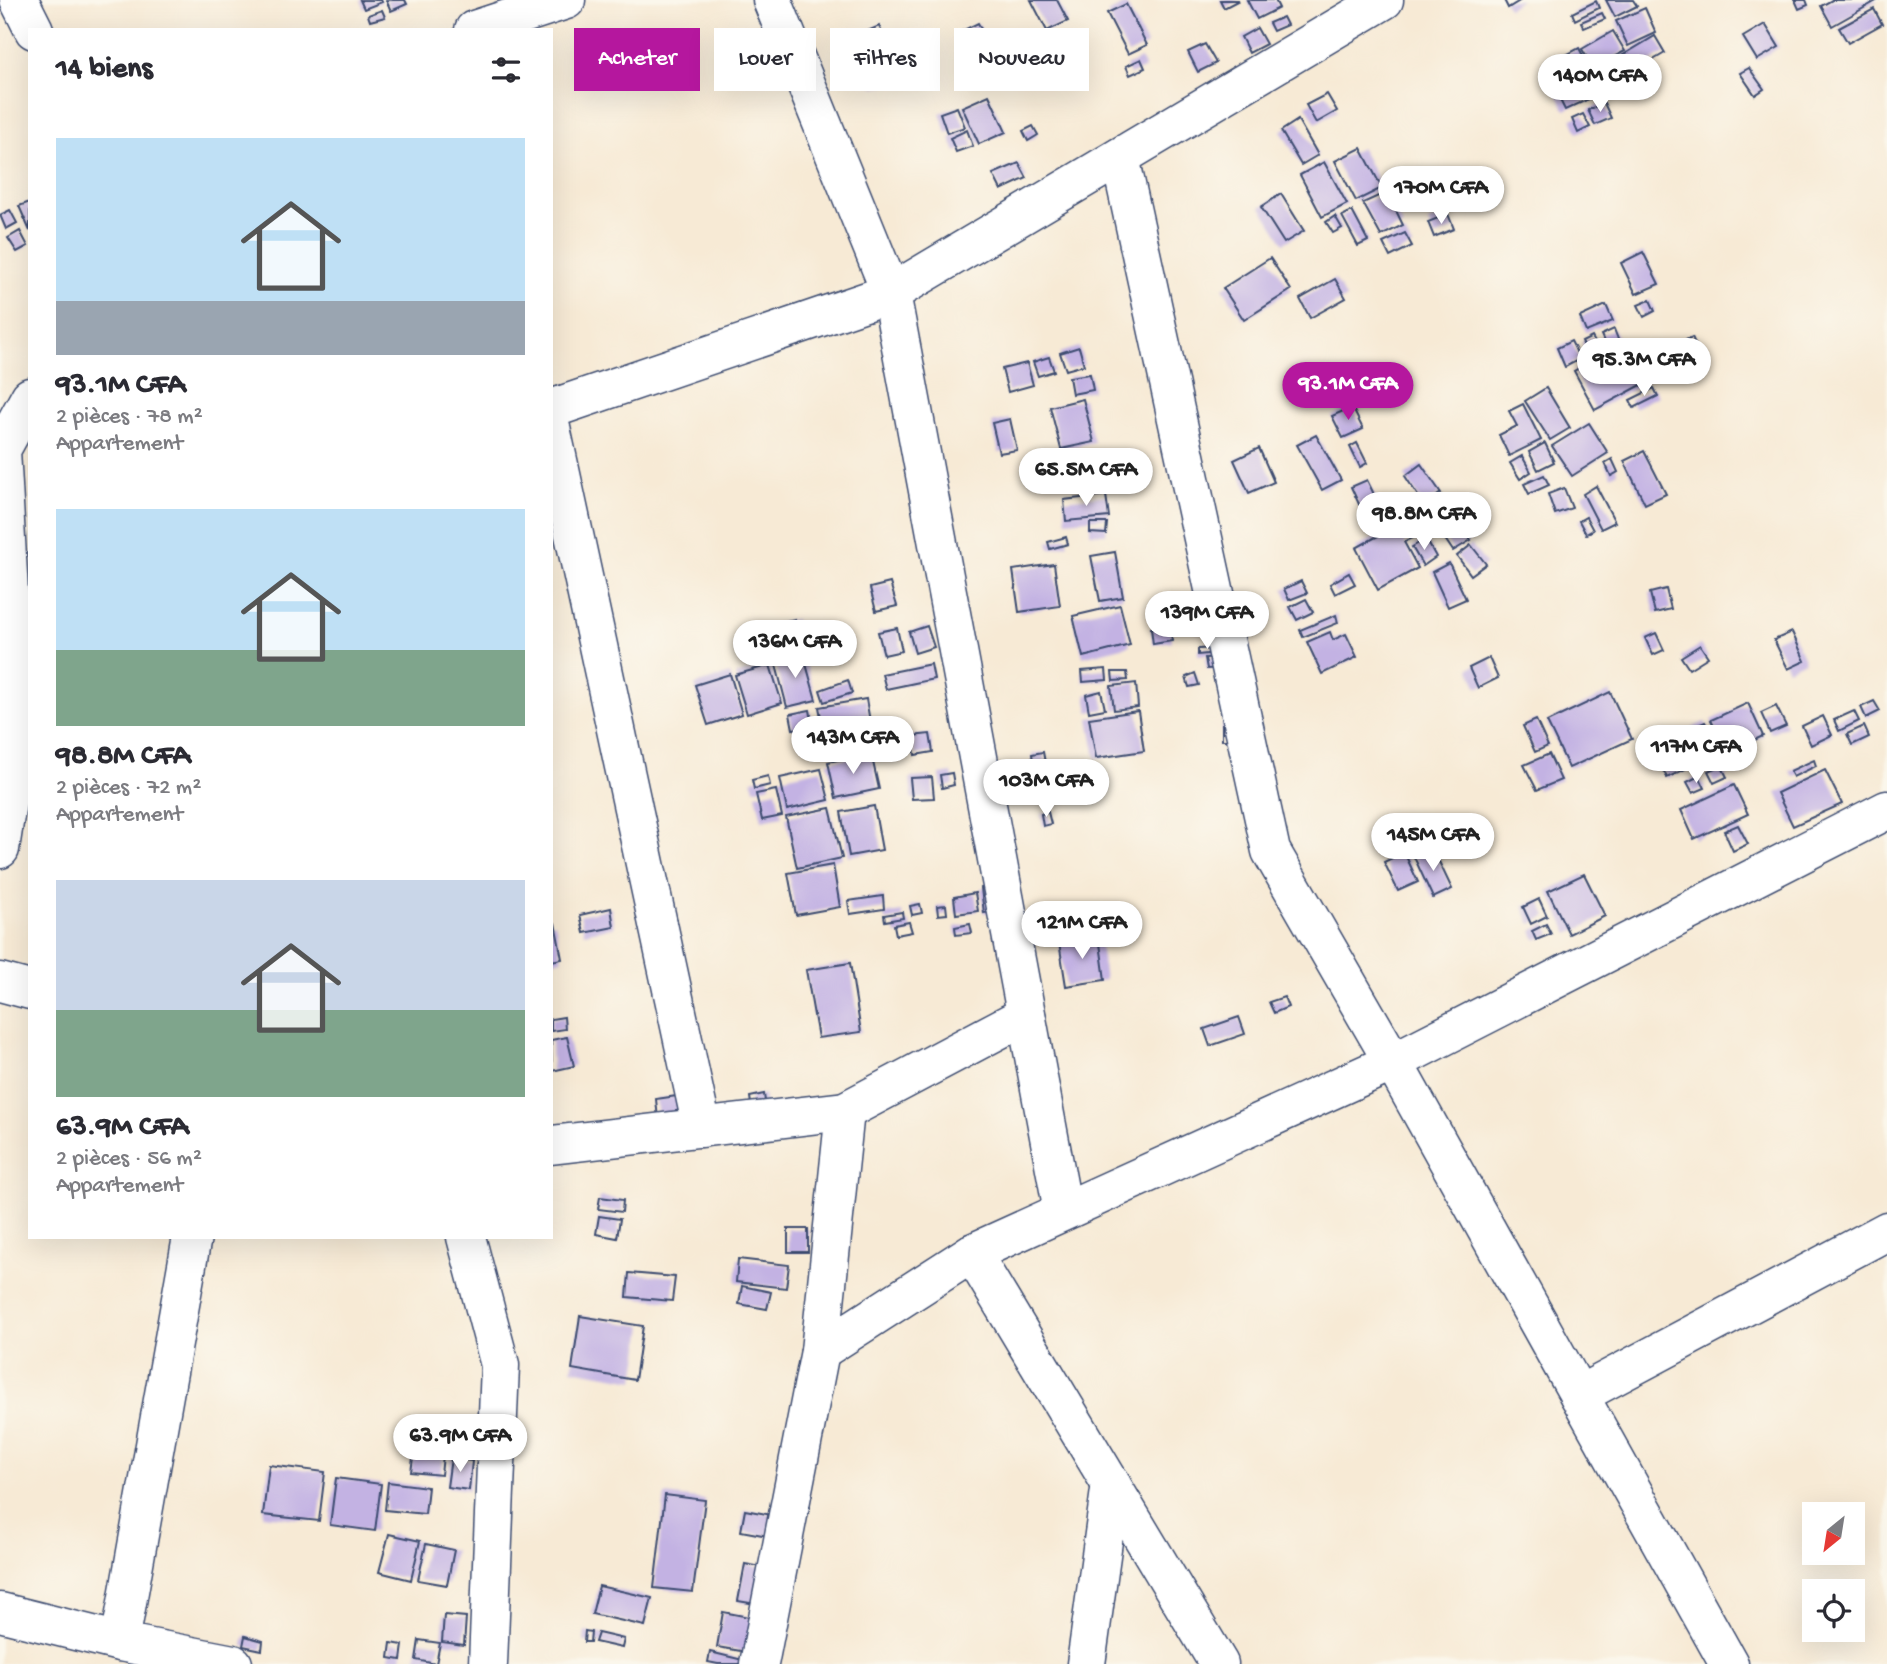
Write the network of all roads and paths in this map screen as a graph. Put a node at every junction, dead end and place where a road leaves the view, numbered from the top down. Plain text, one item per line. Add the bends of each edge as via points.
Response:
1 (19, 0) edge
2 (566, 0) edge
3 (772, 0) edge
4 (1384, 0) edge
5 (33, 28) edge
6 (480, 28) edge
7 (1120, 157) junction
8 (891, 293) junction
9 (28, 401) edge
10 (553, 409) edge
11 (553, 437) edge
12 (1887, 810) edge
13 (0, 849) edge
14 (0, 982) edge
15 (28, 989) edge
16 (1026, 1015) junction
17 (1393, 1062) junction
18 (845, 1111) junction
19 (702, 1128) junction
20 (553, 1145) edge
21 (1062, 1211) junction
22 (1887, 1231) edge
23 (192, 1239) edge
24 (467, 1239) edge
25 (972, 1253) junction
26 (820, 1351) junction
27 (1579, 1395) junction
28 (1111, 1483) junction
29 (0, 1612) edge
30 (120, 1642) junction
31 (233, 1664) edge
32 (488, 1664) edge
33 (759, 1664) edge
34 (1086, 1664) edge
35 (1219, 1664) edge
36 (1729, 1664) edge

1 - 5 street
2 - 6 street
3 - 8 street
4 - 7 street
7 - 8 street
7 - 17 street via 1271,850
8 - 10 street
8 - 16 street
9 - 13 street via 1,450 17,736
11 - 19 street
12 - 17 street
14 - 15 street
16 - 18 street
16 - 21 street
17 - 21 street
17 - 27 street
18 - 19 street
18 - 26 street
19 - 20 street
21 - 25 street
22 - 27 street
23 - 30 street
24 - 32 street via 500,1366
25 - 26 street
25 - 28 street
26 - 33 street
27 - 36 street
28 - 34 street
28 - 35 street
29 - 30 street
30 - 31 street

